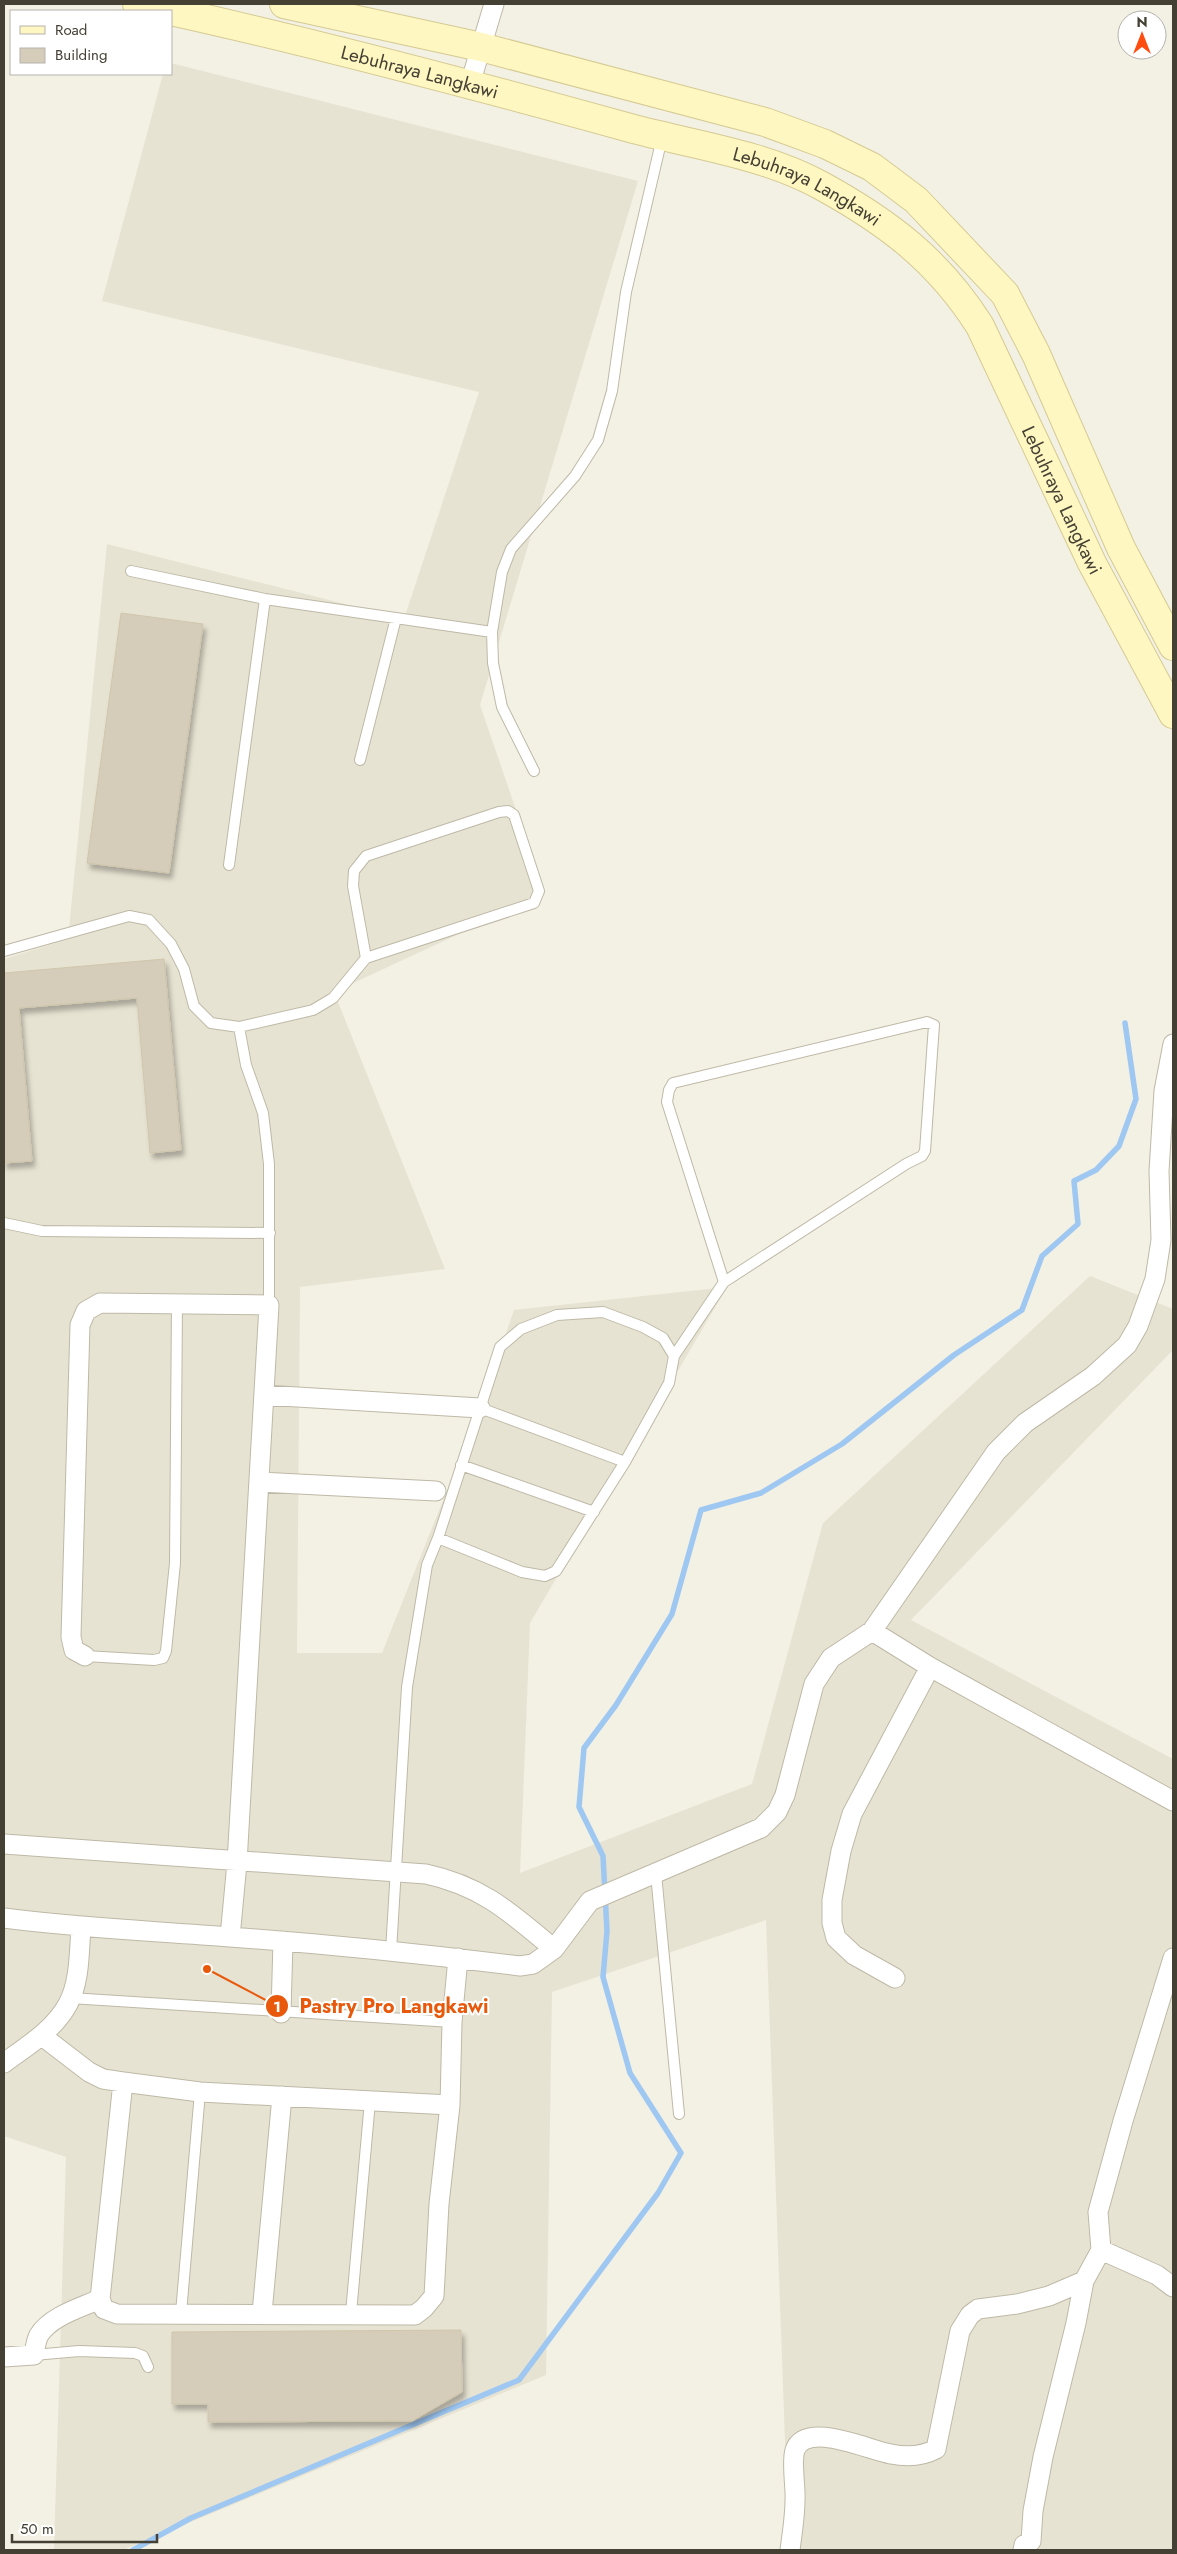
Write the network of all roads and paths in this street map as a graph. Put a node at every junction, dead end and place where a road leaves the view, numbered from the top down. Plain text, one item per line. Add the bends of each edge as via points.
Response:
1 (137, 4) edge
2 (284, 4) edge
3 (494, 4) edge
4 (166, 10) edge
5 (172, 11) edge
6 (481, 47) junction
7 (470, 84) junction
8 (662, 137) junction
9 (1121, 548) junction
10 (1092, 563) junction
11 (132, 571) dead end
12 (265, 599) junction
13 (396, 618) junction
14 (492, 632) junction
15 (1173, 646) edge
16 (1173, 714) edge
17 (360, 760) dead end
18 (534, 771) dead end
19 (229, 865) dead end
20 (4, 951) edge
21 (366, 958) junction
22 (239, 1027) junction
23 (1173, 1044) edge
24 (4, 1223) edge
25 (270, 1233) junction
26 (724, 1282) junction
27 (177, 1302) junction
28 (269, 1305) junction
29 (674, 1356) junction
30 (264, 1395) junction
31 (480, 1408) junction
32 (625, 1462) junction
33 (461, 1465) junction
34 (259, 1482) junction
35 (436, 1491) dead end
36 (594, 1512) junction
37 (438, 1538) junction
38 (872, 1632) junction
39 (85, 1656) joint
40 (930, 1667) junction
41 (1173, 1801) edge
42 (4, 1844) edge
43 (237, 1862) junction
44 (395, 1872) junction
45 (656, 1874) junction
46 (4, 1918) edge
47 (81, 1928) junction
48 (230, 1937) junction
49 (283, 1941) junction
50 (554, 1949) junction
51 (391, 1951) junction
52 (458, 1958) junction
53 (1173, 1958) edge
54 (895, 1978) dead end
55 (70, 1998) junction
56 (281, 2013) junction
57 (452, 2022) junction
58 (42, 2036) junction
59 (4, 2063) edge
60 (123, 2082) junction
61 (200, 2092) junction
62 (282, 2096) junction
63 (370, 2101) junction
64 (450, 2105) junction
65 (679, 2114) dead end
66 (1102, 2250) junction
67 (1084, 2281) junction
68 (1173, 2287) edge
69 (100, 2299) junction
70 (262, 2313) junction
71 (181, 2314) junction
72 (351, 2314) junction
73 (34, 2354) junction
74 (4, 2357) edge
75 (148, 2367) dead end
76 (790, 2550) edge
77 (1023, 2550) edge

1 - 4 main road, Lebuhraya Langkawi
2 - 6 main road, Lebuhraya Langkawi
3 - 6 street
5 - 7 main road, Lebuhraya Langkawi
6 - 7 street
6 - 9 main road, Lebuhraya Langkawi via 765,122 872,167 916,200 1004,294 1036,354
7 - 8 main road, Lebuhraya Langkawi
8 - 10 main road, Lebuhraya Langkawi via 764,162 820,185 884,223 932,263 960,294 980,326
8 - 14 lane via 626,292 612,391 598,440 575,476 511,549 502,572
9 - 10 main road
9 - 15 main road, Lebuhraya Langkawi
10 - 16 main road, Lebuhraya Langkawi
11 - 12 lane
12 - 13 lane
12 - 19 lane
13 - 14 lane
13 - 17 lane
14 - 18 lane via 493,663 502,707
20 - 22 lane via 129,916 149,920 171,944 184,969 194,1006 211,1023
21 - 21 lane via 353,886 354,871 366,856 499,812 514,815 539,891 534,903
21 - 22 lane via 333,998 313,1010
22 - 25 lane via 246,1065 263,1114 269,1164
23 - 38 street via 1164,1091 1159,1171 1161,1240 1155,1279 1138,1326 1127,1345 1094,1376 1025,1424 996,1452
24 - 25 lane via 42,1231
25 - 28 lane
26 - 26 lane via 922,1156 925,1151 934,1025 927,1022 674,1083 667,1102
26 - 29 lane
27 - 28 street
27 - 39 lane via 175,1563 166,1651 163,1658 154,1660
27 - 39 street via 100,1303 86,1312 80,1325 71,1637 74,1650
28 - 30 street
29 - 31 lane via 663,1338 603,1312 557,1315 521,1330 500,1347
29 - 32 lane via 669,1383
30 - 31 street
30 - 34 street
31 - 32 lane
31 - 33 lane
32 - 36 lane
33 - 36 lane
33 - 37 lane
34 - 35 street
34 - 43 street
36 - 37 lane via 556,1571 545,1576 522,1572
37 - 44 lane via 427,1565 407,1687
38 - 40 street
38 - 45 street via 832,1658 814,1684 785,1795 776,1812 761,1828
40 - 41 street
40 - 54 street via 852,1814 832,1900 836,1938 854,1955
42 - 43 street
43 - 44 street
43 - 48 street
44 - 50 street via 426,1874 464,1884 501,1906
44 - 51 lane
45 - 50 street via 590,1901
45 - 65 lane
46 - 47 street
47 - 48 street
47 - 55 street via 75,1984
48 - 49 street
49 - 51 street
49 - 56 street
50 - 52 street via 533,1964 520,1966
51 - 52 street
52 - 57 street
53 - 66 street via 1098,2212
55 - 56 lane
55 - 58 street
56 - 57 lane
57 - 64 street
58 - 59 street
58 - 60 street via 89,2072 103,2079
60 - 61 street
60 - 69 street
61 - 62 street
61 - 71 lane
62 - 63 street
62 - 70 street
63 - 64 street
63 - 72 lane
64 - 72 street via 439,2204 434,2296 415,2315
66 - 67 street
66 - 68 street via 1157,2275
67 - 76 street via 1048,2296 978,2309 970,2315 960,2331 936,2448 926,2454 892,2454 830,2438 810,2437 801,2442 795,2451 795,2510
67 - 77 street via 1043,2457 1031,2541 1024,2544
69 - 71 street via 104,2309 117,2314
69 - 73 street via 48,2326 38,2336
70 - 71 street
70 - 72 street
73 - 74 street
73 - 75 lane via 79,2351 135,2353 143,2356

